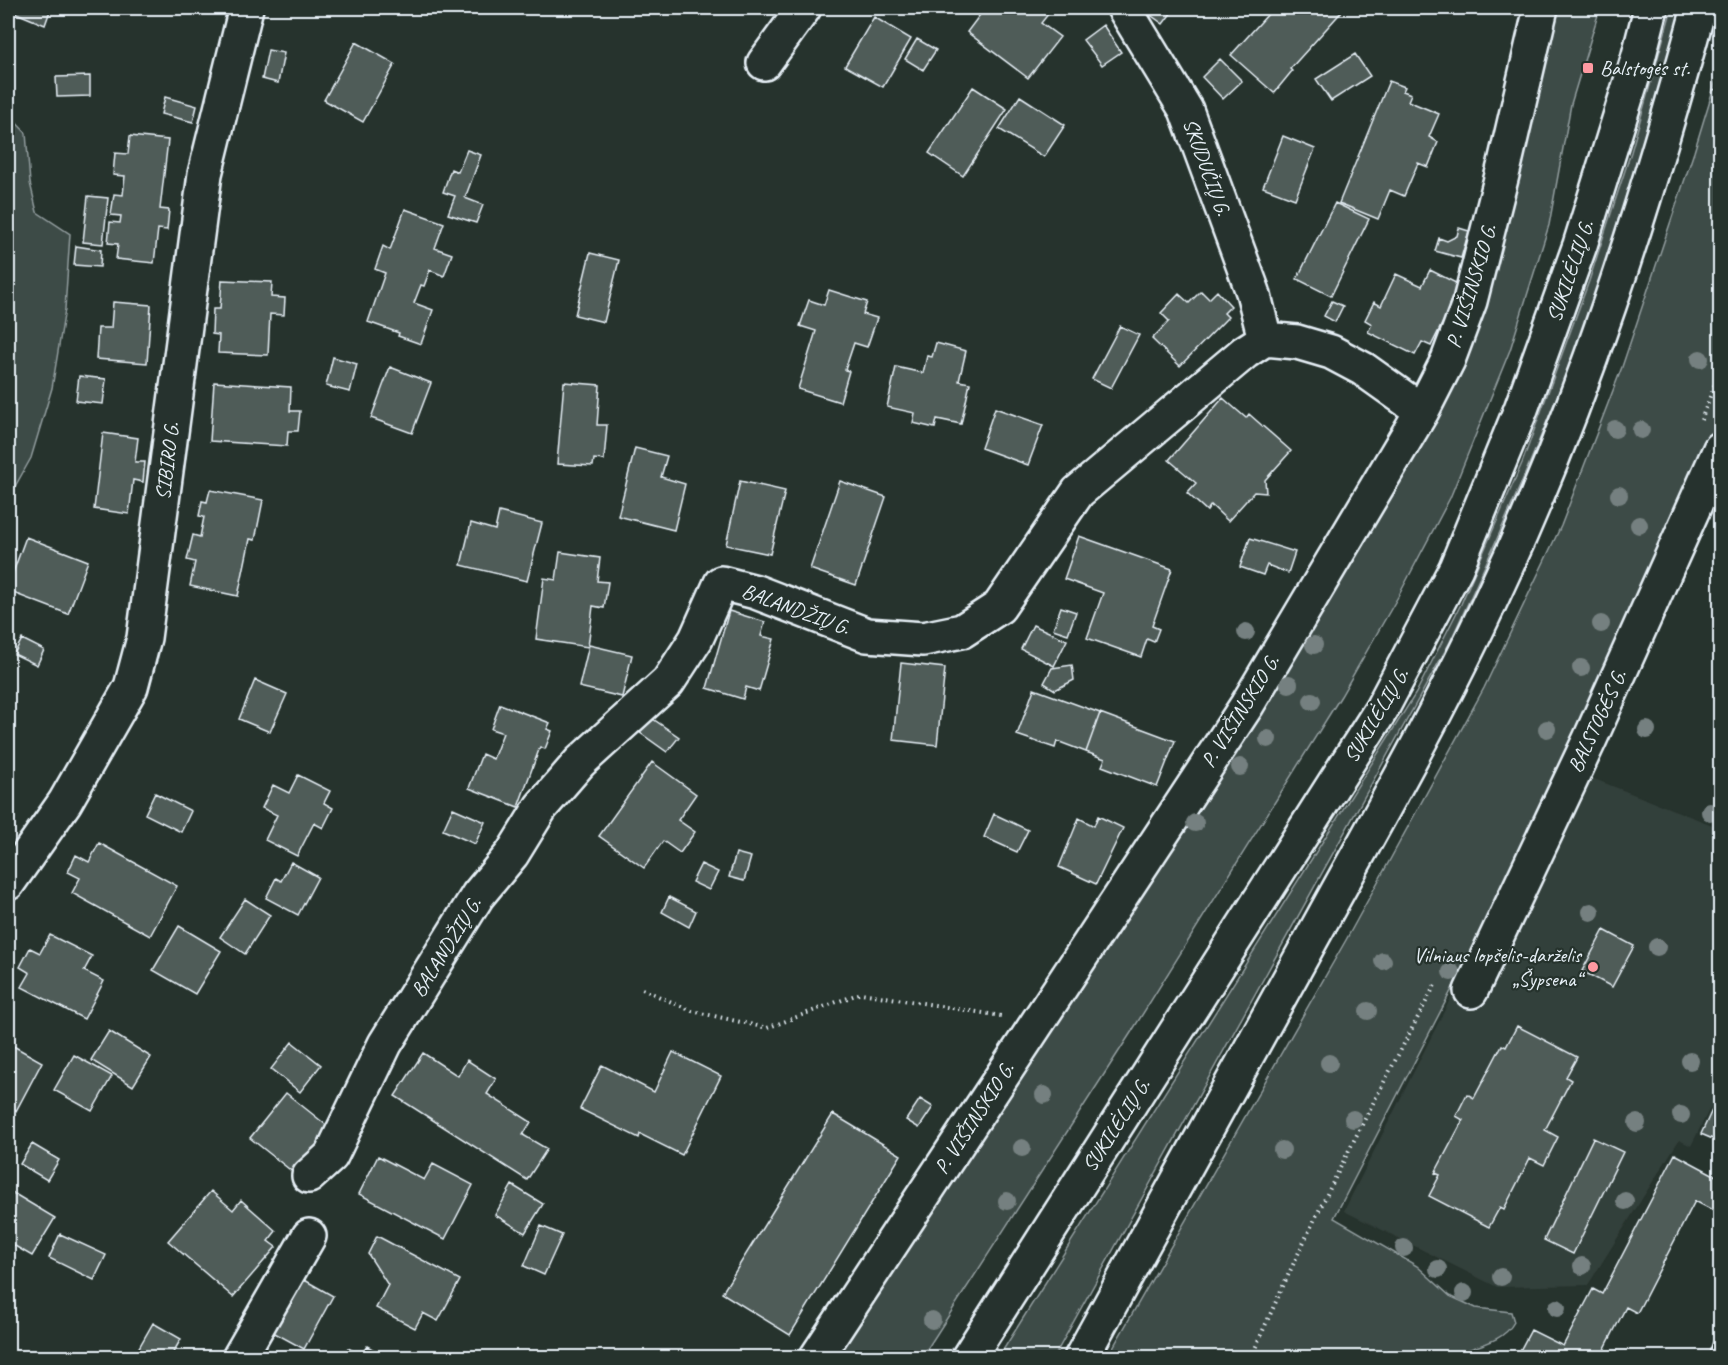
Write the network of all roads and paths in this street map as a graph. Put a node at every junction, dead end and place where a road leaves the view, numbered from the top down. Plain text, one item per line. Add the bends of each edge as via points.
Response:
1 (246, 8) edge
2 (804, 8) edge
3 (1124, 8) edge
4 (1541, 8) edge
5 (1651, 8) edge
6 (1700, 8) edge
7 (764, 63) dead end
8 (1265, 339) junction
9 (1422, 411) junction
10 (1720, 449) edge
11 (8, 883) edge
12 (642, 989) dead end
13 (1471, 991) dead end
14 (1037, 1022) junction
15 (309, 1176) dead end
16 (309, 1236) dead end
17 (239, 1358) edge
18 (816, 1358) edge
19 (968, 1358) edge
20 (1081, 1358) edge

1 - 11 street, SIBIRO G. via 205,174 144,638 131,687 65,802
2 - 7 street
3 - 8 street, SKUDUČIŲ G. via 1186,110 1252,292
4 - 9 street, P. VIŠINSKIO G. via 1470,301 1449,360
5 - 19 street, SUKILĖLIŲ G. via 1580,244 1521,409 1451,578 1381,710
6 - 20 street via 1608,311 1550,466 1494,594 1421,739
8 - 9 street via 1297,342 1330,352 1363,369
8 - 15 street, BALANDŽIŲ G. via 1078,492 999,607 962,630 923,639 867,635 756,592 722,583 696,639 668,682 580,762 541,807 512,854 478,895 386,1044 331,1156
9 - 14 street, P. VIŠINSKIO G. via 1246,705
10 - 13 street, BALSTOGĖS G.
12 - 14 path via 692,1011 767,1028 861,993
14 - 18 street, P. VIŠINSKIO G.
16 - 17 street

